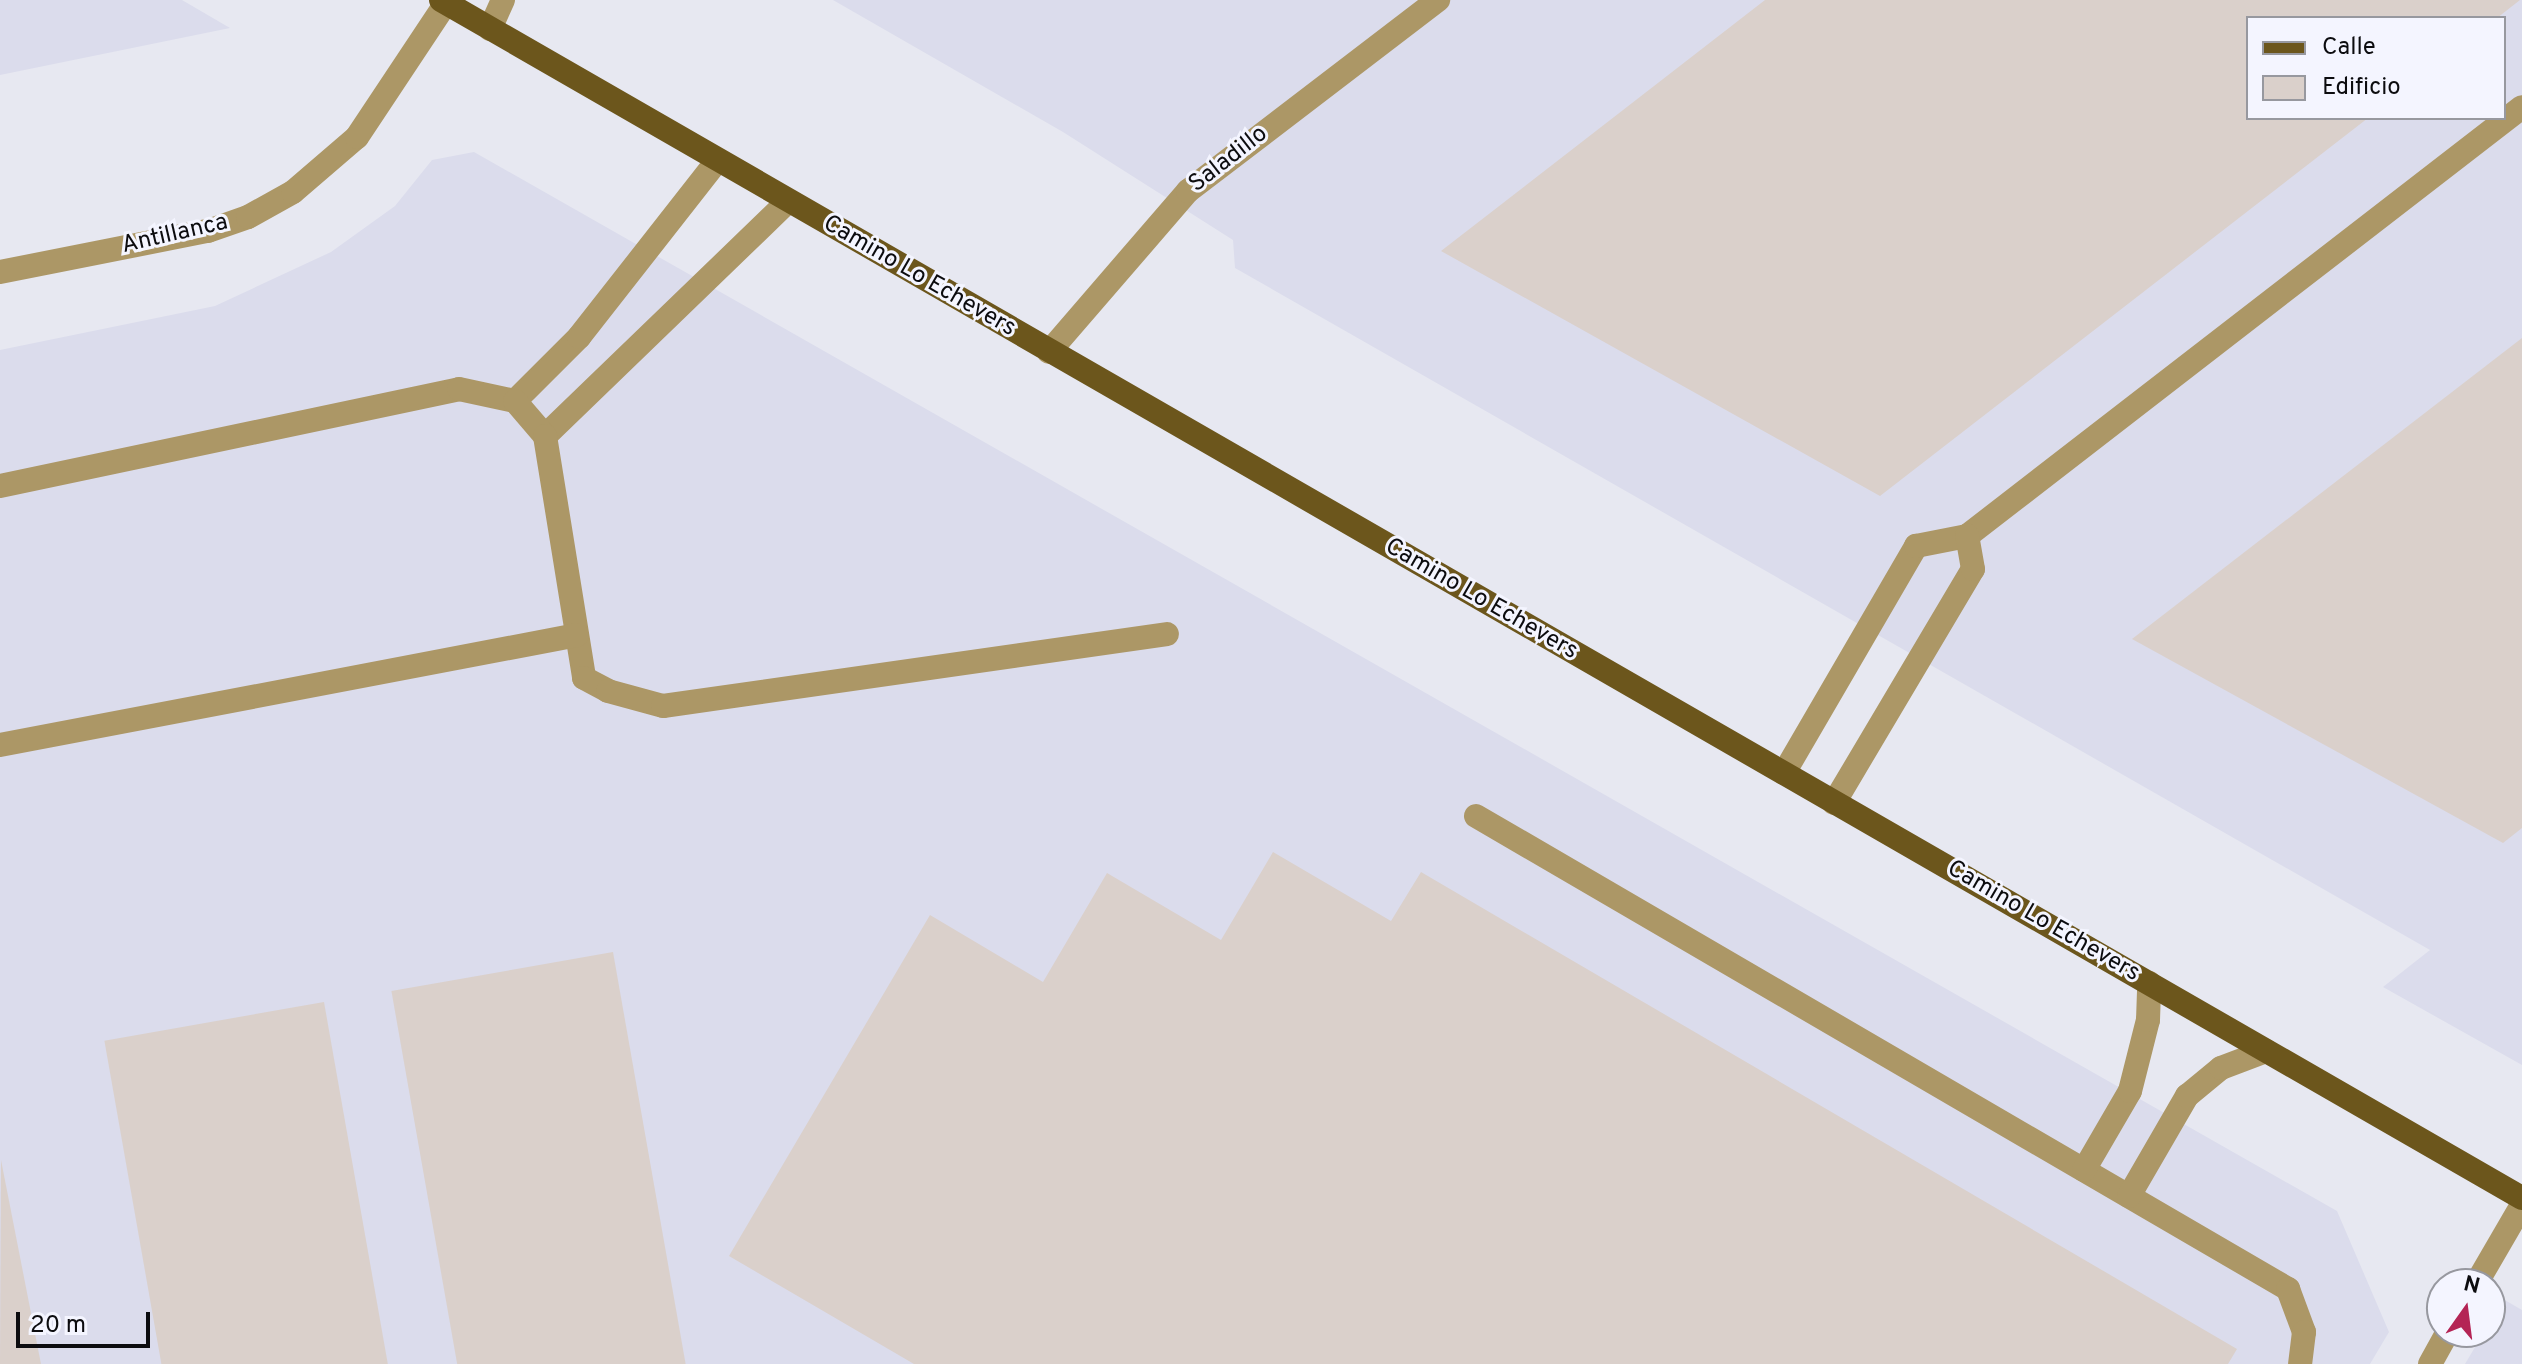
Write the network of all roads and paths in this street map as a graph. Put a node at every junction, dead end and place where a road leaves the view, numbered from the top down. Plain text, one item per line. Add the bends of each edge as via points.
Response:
1 (503, 0) edge
2 (1438, 0) edge
3 (444, 2) edge
4 (490, 29) junction
5 (2522, 107) edge
6 (2506, 119) edge
7 (2505, 120) edge
8 (718, 160) junction
9 (788, 201) junction
10 (0, 272) edge
11 (1049, 352) junction
12 (515, 401) junction
13 (545, 436) junction
14 (0, 486) edge
15 (1967, 536) junction
16 (1167, 634) dead end
17 (577, 635) junction
18 (0, 745) edge
19 (1784, 773) junction
20 (1834, 803) junction
21 (1476, 816) dead end
22 (2149, 983) junction
23 (2266, 1051) junction
24 (2084, 1170) junction
25 (2129, 1196) junction
26 (2522, 1198) edge
27 (2522, 1205) edge
28 (2485, 1268) edge
29 (2300, 1364) edge

1 - 4 street
2 - 11 street, Saladillo via 1188,191
3 - 4 main road, Camino Lo Echevers
3 - 10 street, Antillanca via 357,137 293,192 208,231
4 - 8 main road, Camino Lo Echevers
5 - 6 street
7 - 15 street
8 - 9 main road, Camino Lo Echevers
8 - 12 street via 579,337
9 - 11 main road, Camino Lo Echevers
9 - 13 street
11 - 19 main road, Camino Lo Echevers
12 - 13 street
12 - 14 street via 459,389
13 - 17 street
15 - 19 street via 1916,546
15 - 20 street via 1973,569
16 - 17 street via 663,706 584,678
17 - 18 street
19 - 20 main road, Camino Lo Echevers
20 - 22 main road, Camino Lo Echevers
21 - 24 street
22 - 23 main road, Camino Lo Echevers
22 - 24 street via 2148,1020 2130,1091
23 - 25 street via 2221,1068 2187,1096
23 - 26 main road, Camino Lo Echevers
24 - 25 street
25 - 29 street via 2288,1289 2304,1332
27 - 28 street

